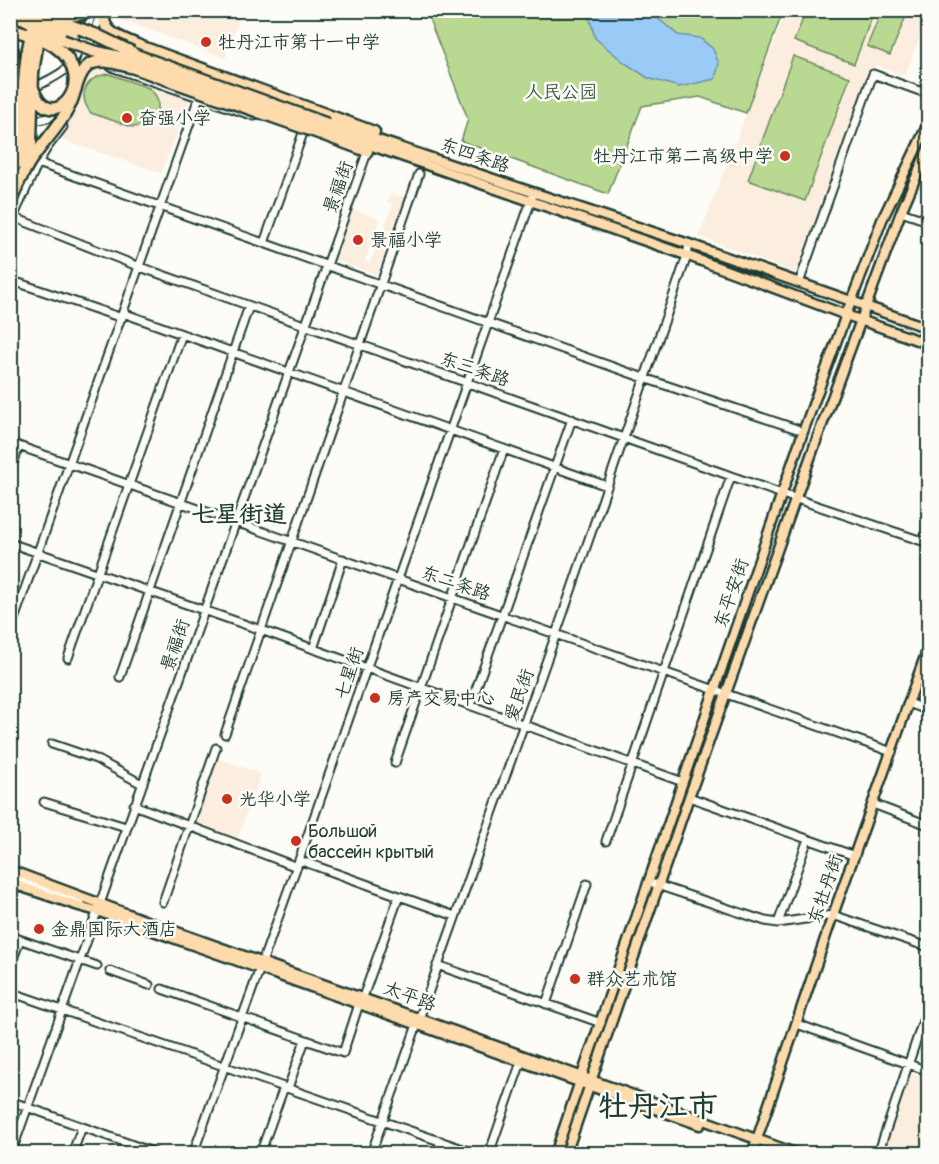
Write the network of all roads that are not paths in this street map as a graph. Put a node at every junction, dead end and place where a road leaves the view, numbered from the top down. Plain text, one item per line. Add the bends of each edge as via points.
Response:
1 (12, 10) edge
2 (92, 10) edge
3 (104, 10) edge
4 (41, 11) edge
5 (10, 16) edge
6 (10, 22) edge
7 (10, 29) edge
8 (31, 34) junction
9 (10, 36) edge
10 (130, 56) junction
11 (10, 63) edge
12 (32, 84) junction
13 (928, 94) edge
14 (199, 97) junction
15 (75, 98) junction
16 (10, 100) edge
17 (68, 106) junction
18 (10, 119) edge
19 (928, 124) edge
20 (327, 126) junction
21 (303, 133) junction
22 (370, 142) junction
23 (928, 149) edge
24 (38, 163) junction
25 (10, 164) edge
26 (419, 174) dead end
27 (14, 183) edge
28 (533, 197) junction
29 (10, 204) edge
30 (161, 206) junction
31 (901, 212) junction
32 (12, 221) edge
33 (928, 221) edge
34 (264, 243) junction
35 (689, 244) junction
36 (687, 256) junction
37 (327, 265) junction
38 (140, 267) junction
39 (10, 280) edge
40 (799, 283) junction
41 (381, 284) junction
42 (851, 301) junction
43 (249, 306) junction
44 (866, 306) junction
45 (846, 315) junction
46 (122, 316) junction
47 (860, 320) junction
48 (488, 322) junction
49 (305, 326) junction
50 (928, 328) edge
51 (182, 334) junction
52 (928, 344) edge
53 (360, 345) junction
54 (233, 352) junction
55 (288, 372) junction
56 (644, 378) junction
57 (466, 382) junction
58 (343, 392) junction
59 (572, 419) junction
60 (797, 429) dead end
61 (450, 430) junction
62 (623, 438) junction
63 (10, 443) edge
64 (19, 446) junction
65 (504, 449) junction
66 (70, 464) junction
67 (555, 467) junction
68 (10, 472) edge
69 (731, 476) junction
70 (129, 484) junction
71 (607, 486) junction
72 (782, 494) junction
73 (795, 498) junction
74 (181, 502) junction
75 (235, 522) junction
76 (291, 541) junction
77 (10, 543) edge
78 (928, 543) edge
79 (38, 553) junction
80 (343, 559) junction
81 (98, 573) junction
82 (398, 578) junction
83 (150, 591) junction
84 (453, 598) junction
85 (204, 610) junction
86 (502, 615) junction
87 (261, 630) junction
88 (10, 631) edge
89 (556, 634) junction
90 (928, 648) edge
91 (313, 649) junction
92 (68, 658) dead end
93 (367, 668) junction
94 (664, 672) junction
95 (120, 677) dead end
96 (421, 688) junction
97 (715, 690) junction
98 (726, 694) junction
99 (909, 704) junction
100 (470, 706) junction
101 (928, 711) edge
102 (524, 725) junction
103 (225, 734) dead end
104 (52, 744) dead end
105 (216, 748) dead end
106 (892, 752) junction
107 (395, 763) dead end
108 (632, 764) junction
109 (683, 782) junction
110 (142, 783) junction
111 (689, 797) junction
112 (44, 802) dead end
113 (873, 804) junction
114 (134, 805) junction
115 (928, 825) edge
116 (189, 826) junction
117 (126, 827) junction
118 (808, 839) junction
119 (606, 841) dead end
120 (855, 856) junction
121 (298, 863) junction
122 (10, 870) edge
123 (10, 876) edge
124 (649, 882) junction
125 (10, 883) edge
126 (587, 884) dead end
127 (659, 885) junction
128 (399, 896) junction
129 (163, 902) dead end
130 (88, 904) junction
131 (98, 907) junction
132 (833, 915) junction
133 (455, 916) junction
134 (778, 923) junction
135 (10, 936) edge
136 (20, 939) junction
137 (928, 947) edge
138 (79, 960) junction
139 (261, 965) junction
140 (437, 965) junction
141 (97, 966) dead end
142 (10, 967) edge
143 (110, 971) dead end
144 (149, 985) dead end
145 (162, 989) dead end
146 (10, 992) edge
147 (361, 1001) junction
148 (546, 1004) junction
149 (928, 1006) edge
150 (61, 1009) junction
151 (242, 1018) junction
152 (417, 1020) junction
153 (601, 1023) junction
154 (797, 1024) junction
155 (305, 1040) junction
156 (521, 1062) junction
157 (909, 1064) junction
158 (224, 1066) junction
159 (928, 1071) edge
160 (582, 1079) junction
161 (591, 1083) junction
162 (286, 1087) junction
163 (10, 1101) edge
164 (26, 1107) junction
165 (382, 1121) junction
166 (82, 1127) junction
167 (441, 1141) junction
168 (756, 1142) junction
169 (11, 1154) edge
170 (72, 1154) edge
171 (158, 1154) edge
172 (193, 1154) edge
173 (260, 1154) edge
174 (370, 1154) edge
175 (436, 1154) edge
176 (477, 1154) edge
177 (489, 1154) edge
178 (555, 1154) edge
179 (566, 1154) edge
180 (752, 1154) edge
181 (782, 1154) edge
182 (798, 1154) edge
183 (878, 1154) edge

1 - 10 main road, bridge
2 - 4 highway, bridge via 71,16
2 - 16 street via 74,62 61,74
3 - 17 street
3 - 20 highway via 105,26 120,37
3 - 22 street via 110,26 129,37
4 - 8 highway, bridge
4 - 10 highway, bridge via 97,35
4 - 12 highway, bridge
5 - 10 main road, bridge
6 - 10 highway, bridge via 93,51
7 - 12 highway, bridge via 52,44 74,72 74,87 63,106 48,107 41,103
8 - 11 highway, bridge
8 - 27 highway, bridge via 22,142
9 - 25 highway, bridge via 17,123
10 - 20 main road, bridge
12 - 27 highway, bridge via 30,143
13 - 40 street via 873,74
14 - 15 street via 117,69 96,66 85,75
14 - 21 street
14 - 30 street
15 - 17 street
15 - 24 street via 66,123
17 - 18 street via 39,121
19 - 42 main road, 东平安街 via 882,220
20 - 22 highway
20 - 22 highway
20 - 27 highway, bridge via 134,68 94,63 82,74 63,119
21 - 22 street
21 - 34 street
22 - 28 main road
22 - 37 street, 景福街
23 - 31 main road, 东平安街
24 - 30 street
24 - 32 street
26 - 41 street
27 - 29 highway, bridge
28 - 35 main road
28 - 36 main road
28 - 48 street, 七星街
30 - 34 street
30 - 38 street
31 - 33 street
31 - 44 main road, 东平安街
32 - 38 street, 东三条路
34 - 37 street
35 - 36 street, 爱民街
35 - 40 main road
36 - 45 main road
36 - 56 street, 爱民街
37 - 41 street
37 - 49 street, 景福街
38 - 43 street, 东三条路
38 - 46 street
39 - 46 street
40 - 42 main road
41 - 48 street
41 - 53 street
42 - 44 main road
42 - 45 main road, 东平安街
43 - 49 street, 东三条路
43 - 54 street
44 - 47 main road, 东平安街
44 - 50 main road
45 - 47 main road
45 - 72 main road, 东平安街
46 - 51 street
46 - 66 street
47 - 52 main road
47 - 73 main road, 东平安街
48 - 56 street
48 - 57 street, 七星街
49 - 53 street, 东三条路
49 - 55 street, 景福街
51 - 54 street
51 - 70 street
53 - 57 street, 东三条路
53 - 58 street
54 - 55 street
54 - 74 street
55 - 58 street
55 - 75 street, 景福街
56 - 60 street
56 - 62 street, 爱民街
57 - 59 street, 东三条路
57 - 61 street, 七星街
58 - 61 street
58 - 76 street
59 - 62 street, 东三条路
59 - 67 street
61 - 65 street
61 - 82 street, 七星街
62 - 69 street, 东三条路
62 - 71 street, 爱民街
63 - 64 street, 东二条路
64 - 66 street, 东二条路
64 - 68 street
65 - 67 street
65 - 84 street
66 - 70 street, 东二条路
66 - 79 street
67 - 71 street
67 - 86 street
69 - 72 street, 东三条路
69 - 94 street
70 - 74 street, 东二条路
70 - 81 street
71 - 89 street, 爱民街
72 - 73 street, 东三条路
72 - 97 main road, 东平安街
73 - 78 street, 东三条路
73 - 98 main road, 东平安街
74 - 75 street, 东二条路
74 - 83 street
75 - 76 street, 东二条路
75 - 85 street, 景福街
76 - 80 street, 东二条路
76 - 87 street
77 - 79 street
79 - 81 street
79 - 88 street
80 - 82 street, 东二条路
80 - 91 street
81 - 83 street
81 - 92 street
82 - 84 street, 东二条路
82 - 93 street, 七星街
83 - 85 street
83 - 95 street
84 - 86 street, 东二条路
84 - 96 street
85 - 87 street
85 - 110 street, 景福街
86 - 89 street, 东二条路
86 - 100 street
87 - 91 street
87 - 103 street
89 - 94 street, 东二条路
89 - 102 street, 爱民街
90 - 99 main road, 东牡丹街
91 - 93 street
93 - 96 street
93 - 121 street, 七星街
94 - 97 street, 东二条路
94 - 108 street
96 - 100 street
96 - 107 street
97 - 98 street, 东二条路
97 - 109 main road, 东平安街
98 - 106 street, 东二条路
98 - 111 main road, 东平安街
99 - 101 street
99 - 106 main road, 东牡丹街
100 - 102 street
102 - 108 street
102 - 133 street, 爱民街
104 - 110 street via 96,759
105 - 116 street
106 - 113 main road, 东牡丹街
108 - 109 street
108 - 119 street
109 - 124 main road, 东平安街
110 - 114 street, 景福街
111 - 118 street
111 - 127 main road, 东平安街
112 - 117 street
113 - 115 street
113 - 120 main road, 东牡丹街
114 - 116 street
114 - 117 street, 景福街
116 - 121 street
116 - 129 street
117 - 131 street, 景福街
118 - 120 street
118 - 134 street
120 - 132 main road, 东牡丹街
121 - 128 street
121 - 139 street, 七星街
122 - 130 main road, 太平路
123 - 130 street
124 - 127 street
124 - 153 main road, 东平安街
125 - 130 main road, 太平路
126 - 148 street
127 - 134 street
127 - 161 main road, 东平安街
128 - 133 street
128 - 147 street
130 - 131 main road, 太平路
131 - 138 street, 景福街
131 - 139 main road, 太平路
132 - 134 street
132 - 137 street
132 - 154 main road, 东牡丹街
133 - 140 street, 爱民街
135 - 136 street
136 - 138 street
136 - 142 street
138 - 141 street
138 - 150 street, 景福街
139 - 147 main road, 太平路
139 - 151 street, 七星街
140 - 148 street
140 - 152 street, 爱民街
143 - 144 street
145 - 151 street
146 - 150 street
147 - 152 main road, 太平路
147 - 155 street via 343,1053
148 - 153 street
149 - 157 street
150 - 158 street
150 - 164 street, 景福街
151 - 155 street
151 - 158 street, 七星街
152 - 156 main road, 太平路
152 - 160 main road, 太平路
152 - 165 street, 爱民街
153 - 160 main road, 东平安街
154 - 157 street
154 - 168 main road, 东牡丹街
155 - 162 street
156 - 160 main road, 太平路
156 - 177 street
157 - 159 street
157 - 183 street
158 - 162 street
158 - 172 street, 七星街
160 - 161 main road, 太平路
160 - 178 main road, 东平安街
161 - 168 main road, 太平路
161 - 179 main road, 东平安街
162 - 165 street
162 - 173 street
163 - 164 street
164 - 166 street
164 - 169 street, 景福街
165 - 167 street
165 - 174 street, 爱民街
166 - 170 street
166 - 171 street
167 - 175 street
167 - 176 street
168 - 180 main road, 东牡丹街
168 - 181 main road, 太平路
168 - 182 main road, 太平路

